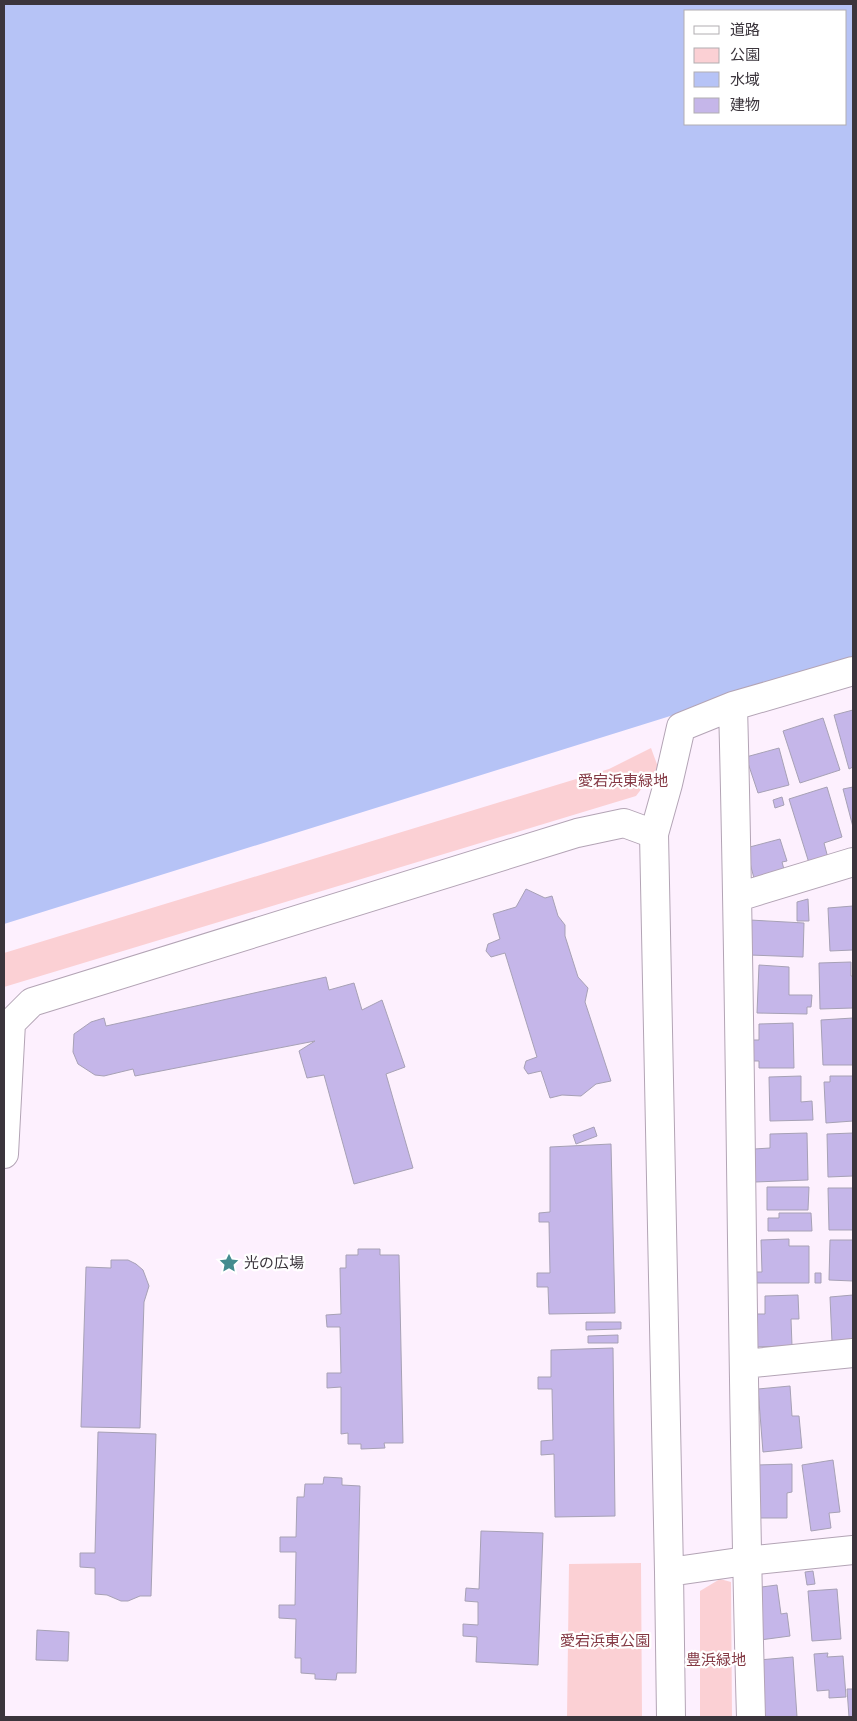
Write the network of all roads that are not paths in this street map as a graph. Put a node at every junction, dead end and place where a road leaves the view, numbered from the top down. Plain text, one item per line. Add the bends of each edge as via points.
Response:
1 (853, 671) edge
2 (733, 706) junction
3 (654, 834) junction
4 (853, 862) edge
5 (738, 897) junction
6 (4, 1154) edge
7 (853, 1353) edge
8 (744, 1364) junction
9 (853, 1550) edge
10 (746, 1561) junction
11 (670, 1572) junction
12 (671, 1717) edge
13 (751, 1717) edge

1 - 2 street
2 - 3 street via 681,727
2 - 5 street
3 - 6 street via 624,822 576,833 32,1002 11,1023
3 - 11 street
4 - 5 street
5 - 8 street
7 - 8 street
8 - 10 street
9 - 10 street
10 - 11 street
10 - 13 street
11 - 12 street

